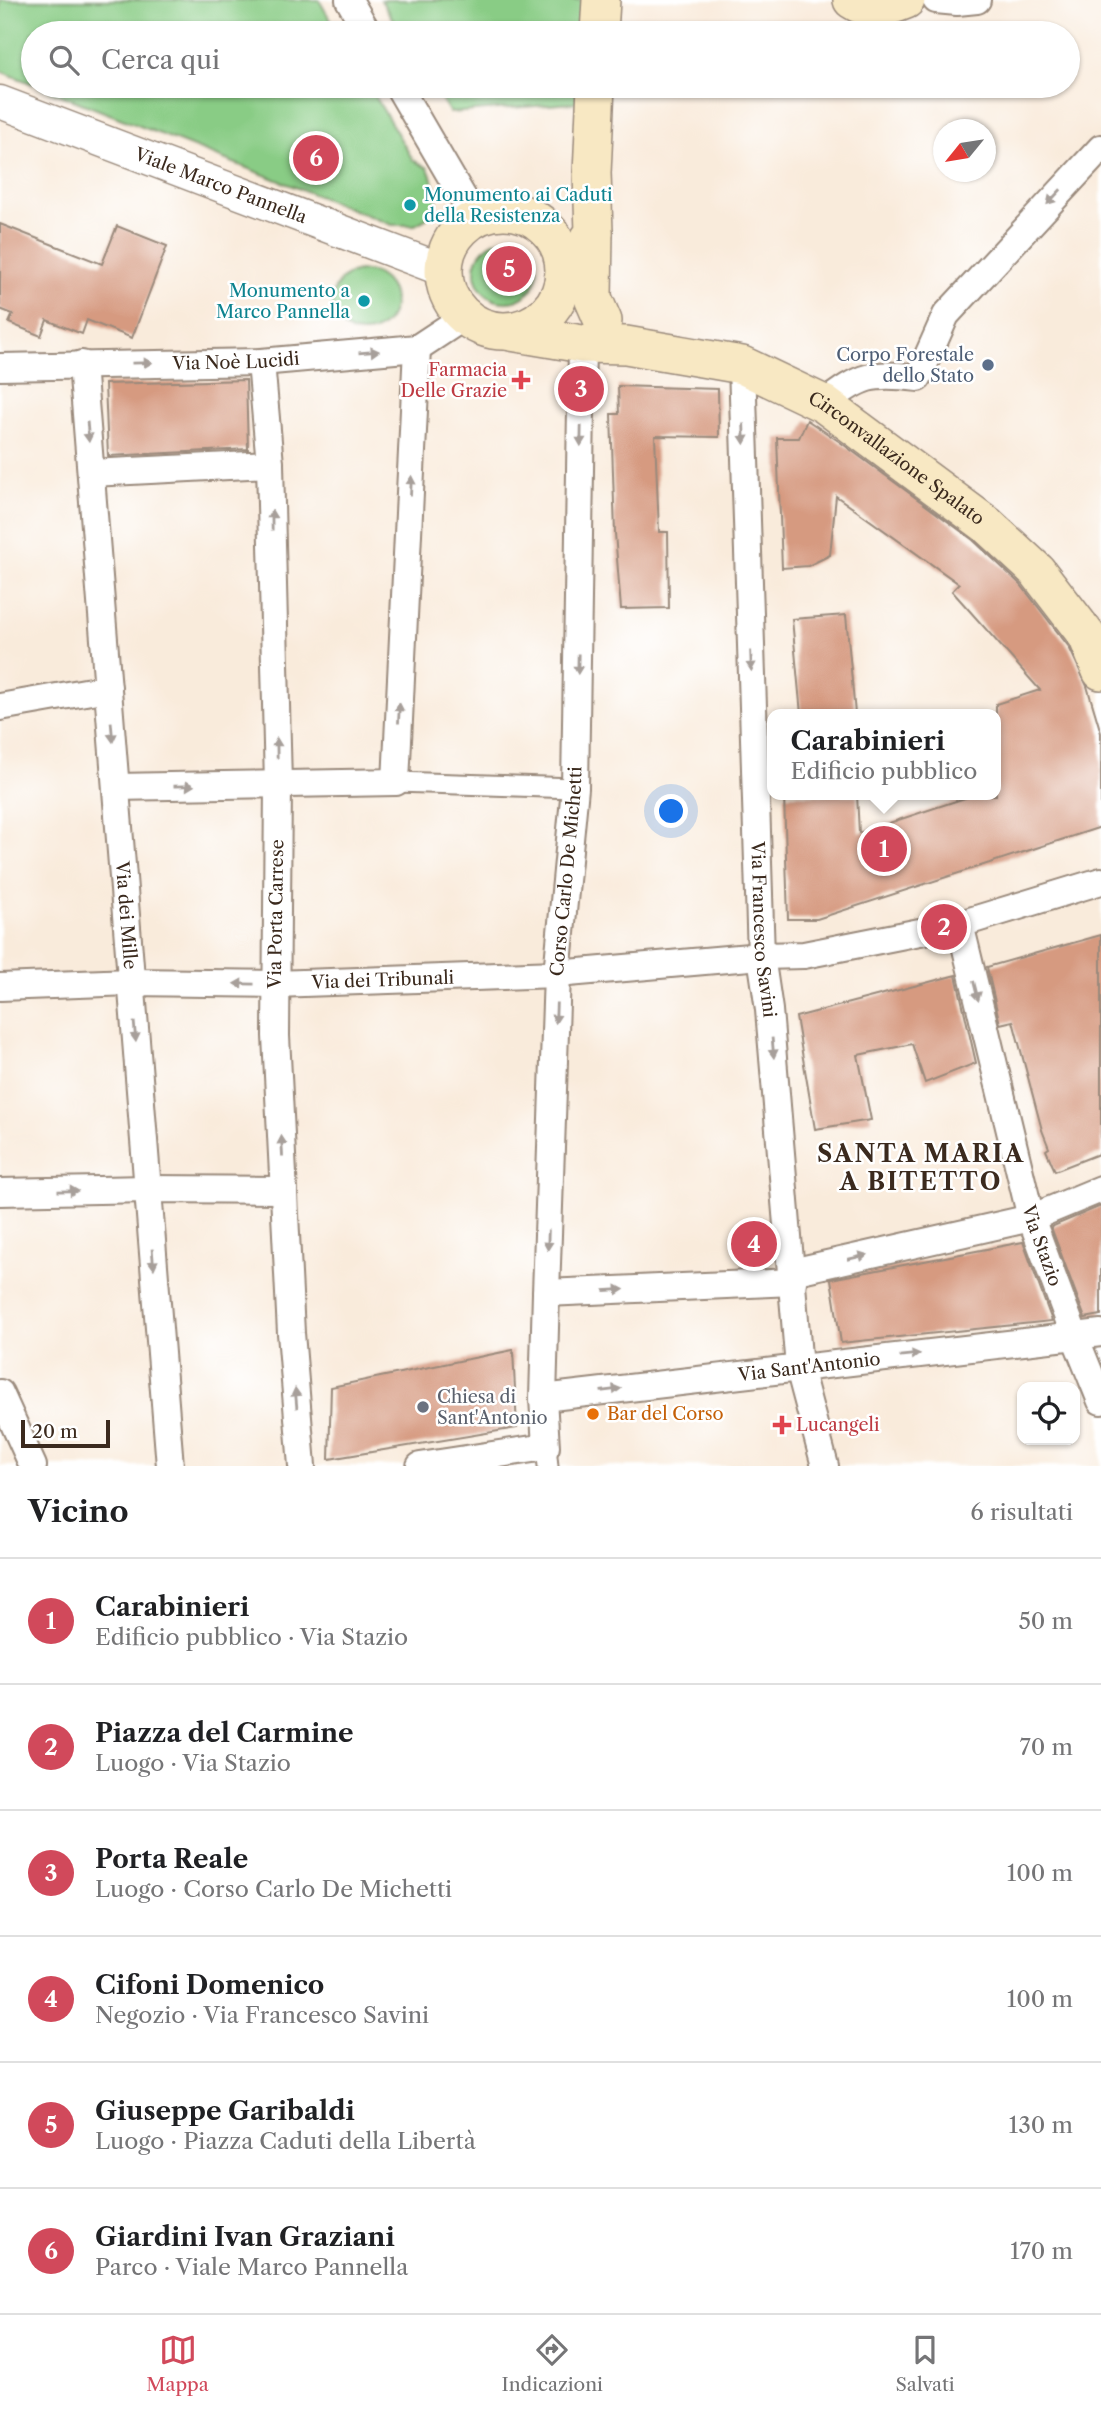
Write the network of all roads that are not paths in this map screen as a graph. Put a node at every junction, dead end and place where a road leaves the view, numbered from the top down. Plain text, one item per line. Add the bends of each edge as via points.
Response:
1 (349, 0) edge
2 (601, 0) edge
3 (852, 0) edge
4 (906, 0) edge
5 (936, 0) edge
6 (977, 0) edge
7 (361, 21) edge
8 (600, 21) edge
9 (405, 98) edge
10 (595, 98) edge
11 (0, 102) edge
12 (1101, 148) edge
13 (592, 173) junction
14 (475, 218) junction
15 (535, 219) junction
16 (594, 232) junction
17 (443, 270) junction
18 (562, 284) junction
19 (464, 317) junction
20 (511, 332) junction
21 (603, 336) junction
22 (417, 348) junction
23 (261, 362) junction
24 (82, 364) junction
25 (742, 365) junction
26 (0, 368) edge
27 (824, 404) junction
28 (270, 464) junction
29 (91, 473) junction
30 (1101, 671) edge
31 (108, 688) junction
32 (0, 707) edge
33 (396, 782) junction
34 (278, 784) junction
35 (116, 787) junction
36 (575, 788) junction
37 (1101, 881) edge
38 (960, 924) junction
39 (761, 956) junction
40 (557, 974) junction
41 (131, 982) junction
42 (275, 984) junction
43 (0, 987) edge
44 (148, 1189) junction
45 (1101, 1189) edge
46 (284, 1190) junction
47 (0, 1192) edge
48 (1031, 1218) junction
49 (792, 1277) junction
50 (546, 1293) junction
51 (1101, 1333) edge
52 (1075, 1337) junction
53 (799, 1368) junction
54 (0, 1393) edge
55 (543, 1398) junction
56 (1101, 1401) edge
57 (547, 1457) edge
58 (33, 1466) edge
59 (170, 1466) edge
60 (302, 1466) edge
61 (420, 1466) edge
62 (825, 1466) edge

1 - 7 street
2 - 8 main road
3 - 4 main road via 860,6 886,9
5 - 6 street
9 - 14 street
10 - 13 main road
11 - 17 street, Viale Marco Pannella
12 -> 27 street via 946,315 918,378 868,376
13 - 15 main road via 571,204
13 - 16 main road
14 - 15 main road via 500,211
14 - 17 main road via 452,240
15 - 18 main road via 560,249
16 - 18 main road
16 - 21 main road via 593,298
17 - 19 main road via 449,296
18 - 20 main road via 541,320
18 - 21 main road, Circonvallazione Spalato
19 - 20 main road via 486,329
19 - 22 street, Via Noè Lucidi
20 - 21 main road, Circonvallazione Spalato
21 - 25 main road, Circonvallazione Spalato
21 -> 36 street, Corso Carlo De Michetti
23 -> 22 street, Via Noè Lucidi
33 -> 22 street
24 -> 23 street, Via Noè Lucidi
23 - 28 street, Via Porta Carrese
24 - 26 street, Via Noè Lucidi
24 -> 29 street, Via dei Mille
25 - 27 main road, Circonvallazione Spalato
25 -> 39 street, Via Francesco Savini
27 - 30 main road, Circonvallazione Spalato via 986,524 1037,571 1087,636
28 - 29 street
34 -> 28 street, Via Porta Carrese
29 - 31 street, Via dei Mille
31 - 32 street
31 -> 35 street, Via dei Mille
33 - 34 street
33 - 36 street
35 -> 34 street
34 - 42 street, Via Porta Carrese
35 - 41 street, Via dei Mille
36 - 40 street, Corso Carlo De Michetti
37 - 38 street, Via dei Tribunali
38 - 39 street, Via dei Tribunali via 804,955
38 -> 48 street, Via Stazio
39 - 40 street, Via dei Tribunali
39 -> 49 street, Via Francesco Savini
40 - 42 street, Via dei Tribunali
40 -> 50 street, Corso Carlo De Michetti
42 -> 41 street, Via dei Tribunali
41 - 43 street, Via dei Tribunali
41 -> 44 street, Via dei Mille
46 -> 42 street, Via Porta Carrese
44 - 46 street
47 -> 44 street
44 -> 59 street, Via dei Mille
45 - 48 street
60 -> 46 street, Via Porta Carrese
49 -> 48 street
48 - 52 street, Via Stazio
50 -> 49 street
49 - 53 street, Via Francesco Savini
50 - 55 street, Corso Carlo De Michetti
51 - 52 street, Via Sant'Antonio
53 -> 52 street, Via Sant'Antonio
52 - 56 street, Via Stazio
55 -> 53 street, Via Sant'Antonio
53 - 62 street, Via Francesco Savini
54 - 58 street
55 - 57 street, Corso Carlo De Michetti
57 - 61 street

